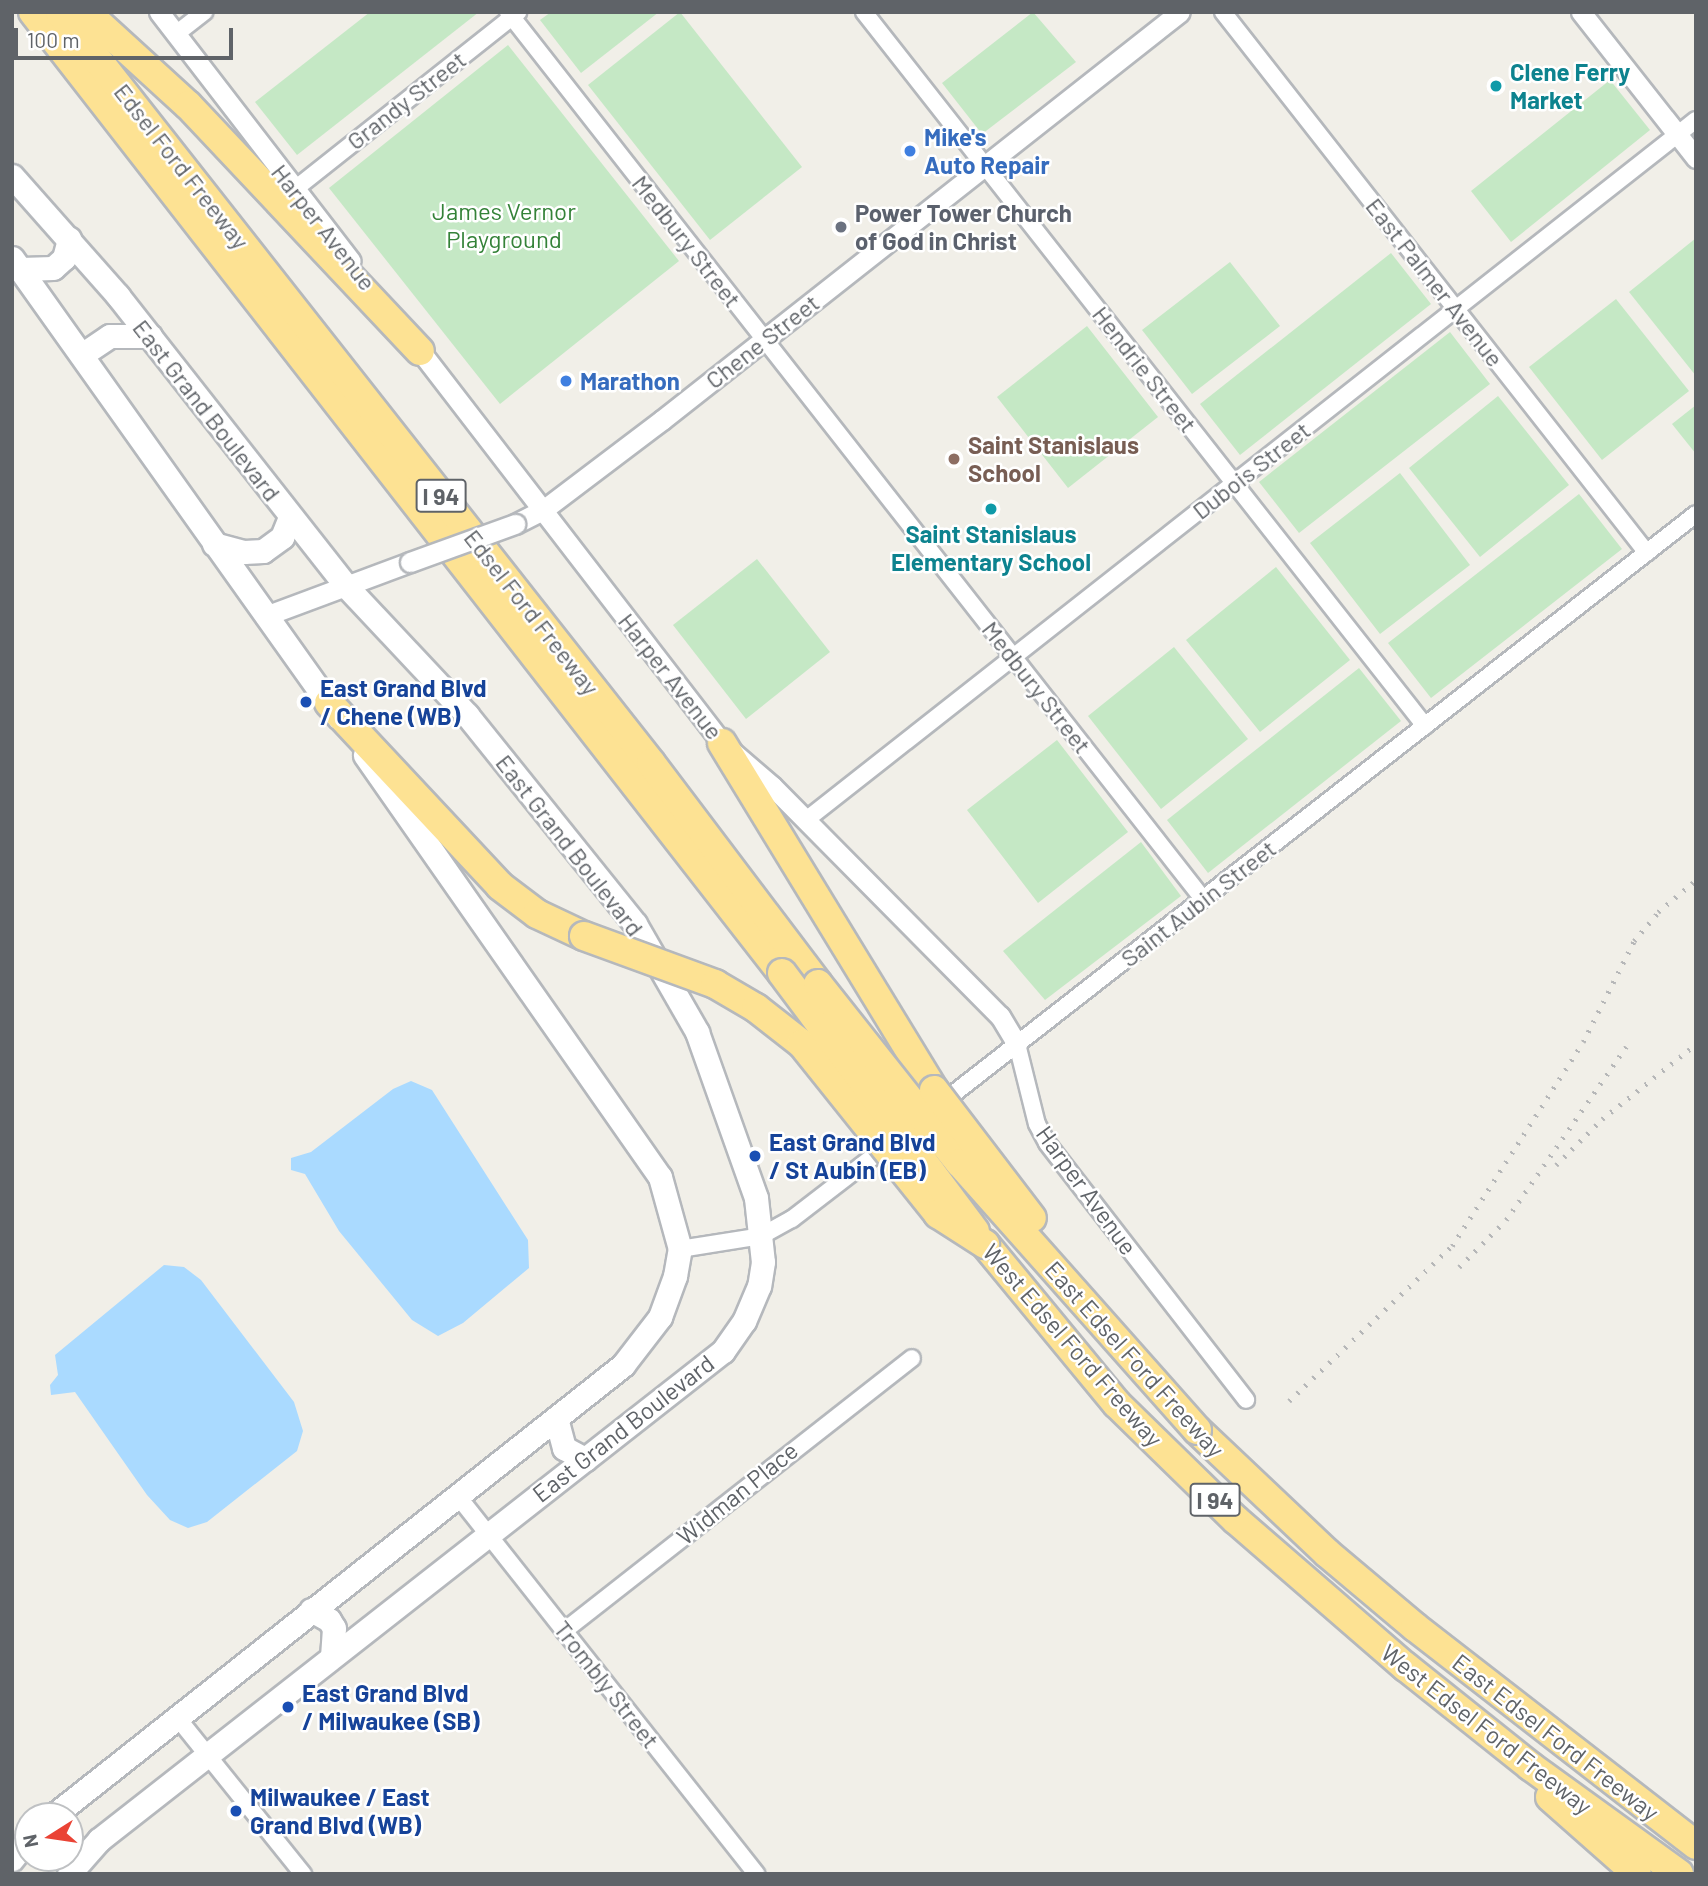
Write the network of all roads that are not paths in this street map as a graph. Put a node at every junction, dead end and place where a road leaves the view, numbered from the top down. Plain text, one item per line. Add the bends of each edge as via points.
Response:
1 (33, 12) edge
2 (61, 12) edge
3 (86, 12) edge
4 (159, 12) edge
5 (204, 12) edge
6 (864, 12) edge
7 (1180, 12) edge
8 (1223, 12) edge
9 (1581, 12) edge
10 (512, 14) edge
11 (176, 34) junction
12 (1696, 120) edge
13 (1677, 135) junction
14 (1696, 158) edge
15 (985, 166) junction
16 (12, 176) edge
17 (295, 189) junction
18 (69, 239) junction
19 (16, 264) edge
20 (1456, 309) junction
21 (150, 336) junction
22 (764, 339) junction
23 (420, 351) junction
24 (83, 354) junction
25 (1234, 483) junction
26 (542, 510) junction
27 (1696, 514) edge
28 (290, 517) junction
29 (214, 544) junction
30 (1647, 553) junction
31 (346, 586) junction
32 (265, 616) junction
33 (1014, 657) junction
34 (329, 703) junction
35 (1425, 726) junction
36 (722, 743) junction
37 (806, 820) junction
38 (1203, 899) junction
39 (782, 973) joint
40 (818, 984) joint
41 (1017, 1044) junction
42 (761, 1236) junction
43 (985, 1244) junction
44 (680, 1249) junction
45 (912, 1358) dead end
46 (1247, 1400) dead end
47 (556, 1418) junction
48 (1197, 1430) junction
49 (585, 1459) junction
50 (457, 1495) junction
51 (487, 1533) junction
52 (311, 1610) junction
53 (564, 1631) junction
54 (332, 1656) junction
55 (177, 1716) junction
56 (1540, 1726) junction
57 (207, 1754) junction
58 (1530, 1766) junction
59 (69, 1802) edge
60 (1696, 1821) edge
61 (1696, 1845) edge
62 (69, 1874) edge
63 (303, 1874) edge
64 (756, 1874) edge
65 (1637, 1874) edge
66 (1679, 1874) edge

1 - 39 highway, Edsel Ford Freeway / I 94
2 - 40 highway, Edsel Ford Freeway / I 94 via 651,763
3 - 23 highway via 188,105
4 - 11 street, Harper Avenue
5 - 11 street
6 - 15 street, Hendrie Street
7 - 15 street, Chene Street
8 - 20 street, East Palmer Avenue
9 - 13 street
10 - 17 street, Grandy Street
10 - 22 street, Medbury Street
11 - 17 street, Harper Avenue
12 - 13 street, Dubois Street
13 - 14 street
13 - 20 street, Dubois Street
15 - 22 street, Chene Street
15 - 25 street, Hendrie Street
16 - 18 main road, East Grand Boulevard
17 - 23 street, Harper Avenue
18 - 19 main road via 64,258 53,268
18 - 21 main road, East Grand Boulevard
19 - 24 main road
20 - 25 street, Dubois Street
20 - 30 street, East Palmer Avenue
21 - 24 main road via 110,336
21 - 28 main road, East Grand Boulevard
22 - 26 street, Chene Street
22 - 33 street, Medbury Street
23 - 26 street, Harper Avenue
24 - 29 main road
25 - 33 street, Dubois Street
25 - 35 street, Hendrie Street
26 - 31 street, Chene Street, bridge
26 - 36 street, Harper Avenue
27 - 30 street, Saint Aubin Street
28 - 29 main road via 282,537 263,551 244,552
28 - 31 main road, East Grand Boulevard
29 - 32 main road
30 - 35 street, Saint Aubin Street
31 - 32 street, Chene Street
31 - 42 main road, East Grand Boulevard via 467,715 635,924 697,1032 756,1198
32 - 34 main road
33 - 37 street, Dubois Street
33 - 38 street, Medbury Street
34 - 43 highway, bridge via 500,886 537,914 715,984 756,1008 802,1044 938,1214
34 - 44 main road via 514,973 628,1126 660,1177
35 - 38 street, Saint Aubin Street
36 - 37 street, Harper Avenue
36 - 48 highway, bridge via 934,1090
37 - 41 street, Harper Avenue via 1000,1016
38 - 41 street, Saint Aubin Street
39 - 43 highway, West Edsel Ford Freeway / I 94, bridge
40 - 48 highway, East Edsel Ford Freeway / I 94, bridge via 961,1163
41 - 42 street, Saint Aubin Street via 792,1219
41 - 46 street, Harper Avenue via 1037,1124 1047,1143
42 - 44 street, Saint Aubin Street
42 - 49 main road, East Grand Boulevard via 760,1286 723,1352
43 - 58 highway, West Edsel Ford Freeway / I 94 via 1117,1404 1186,1472 1296,1574
44 - 47 main road, East Grand Boulevard via 668,1293 647,1339 623,1365
45 - 53 street, Widman Place
47 - 49 main road via 564,1448
47 - 50 main road, East Grand Boulevard
48 - 56 highway, East Edsel Ford Freeway / I 94 via 1327,1553
49 - 51 main road, East Grand Boulevard
50 - 51 street, Trombly Street
50 - 52 main road, East Grand Boulevard
51 - 53 street, Trombly Street
51 - 54 main road, East Grand Boulevard
52 - 54 main road via 334,1628
52 - 55 main road, East Grand Boulevard
53 - 64 street, Trombly Street
54 - 57 main road, East Grand Boulevard
55 - 57 street
55 - 59 main road, East Grand Boulevard
56 - 60 highway via 1609,1758
56 - 61 highway, East Edsel Ford Freeway / I 94
57 - 62 main road, East Grand Boulevard via 120,1824
57 - 63 street
58 - 65 highway via 1552,1800
58 - 66 highway, West Edsel Ford Freeway / I 94

